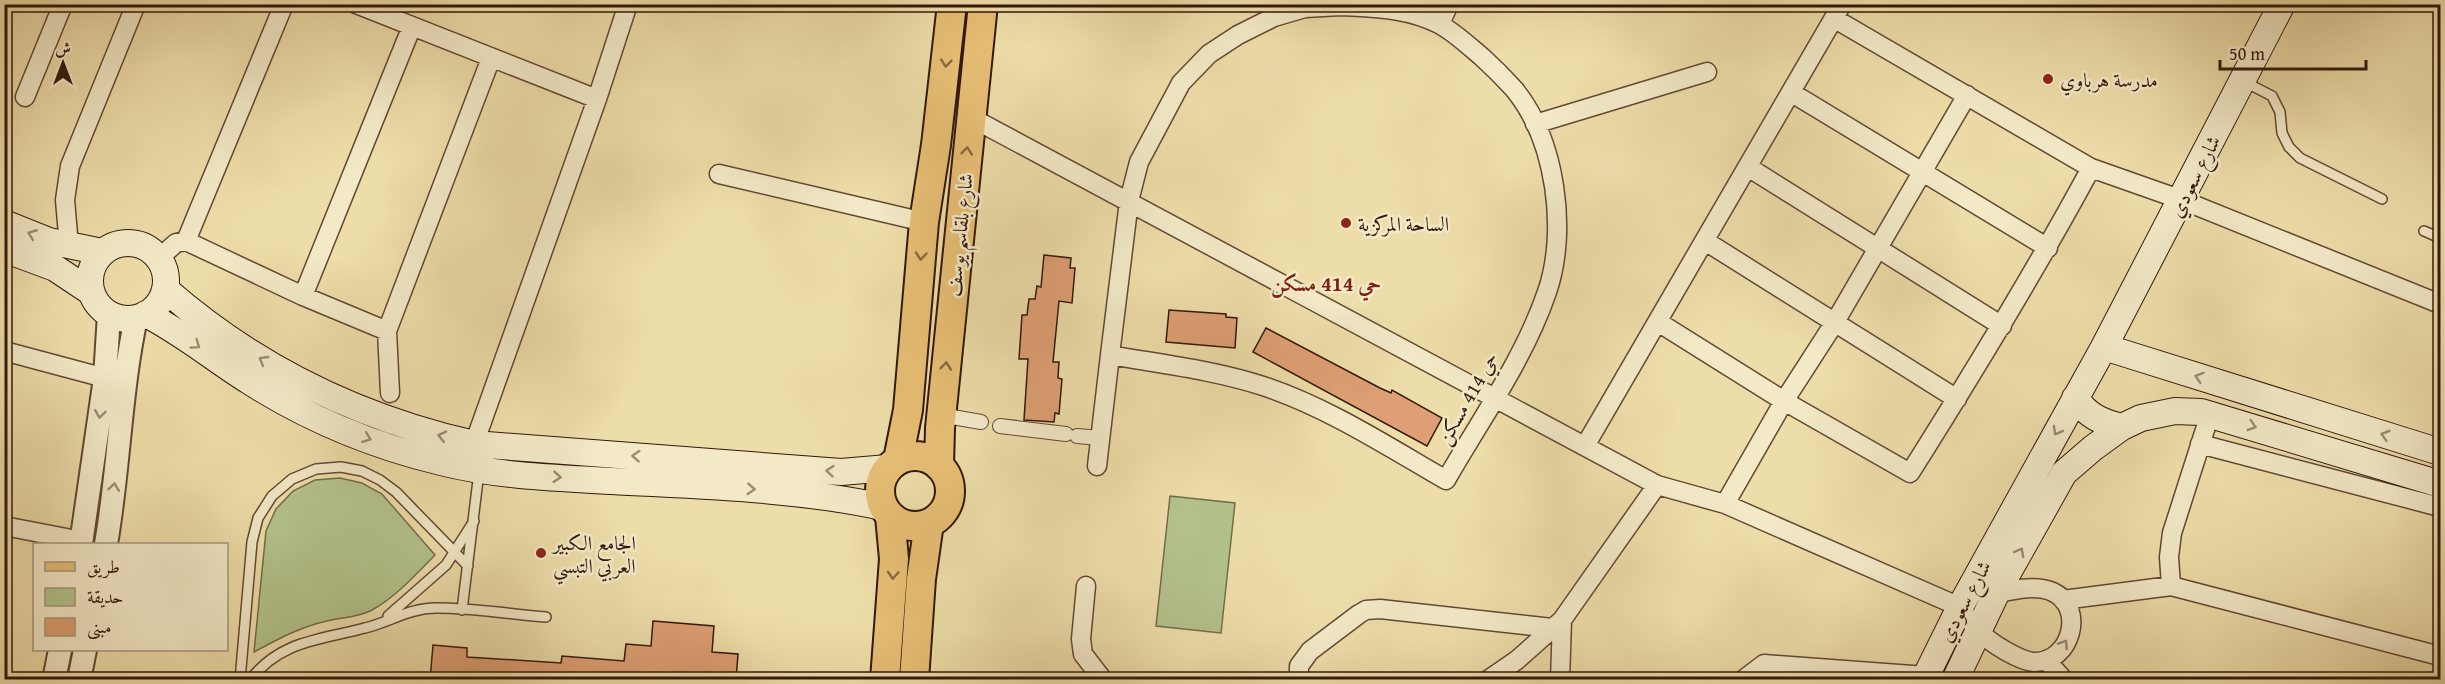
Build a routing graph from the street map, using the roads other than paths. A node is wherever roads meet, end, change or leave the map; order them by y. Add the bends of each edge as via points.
1 (63, 4) edge
2 (136, 4) edge
3 (284, 4) edge
4 (356, 4) edge
5 (628, 4) edge
6 (952, 4) edge
7 (982, 4) edge
8 (1449, 4) edge
9 (2282, 4) edge
10 (1271, 11) edge
11 (1838, 12) edge
12 (1440, 24) junction
13 (412, 27) junction
14 (491, 58) junction
15 (1707, 72) dead end
16 (2243, 81) junction
17 (1792, 93) junction
18 (1967, 95) junction
19 (25, 97) dead end
20 (597, 99) junction
21 (970, 117) junction
22 (1534, 124) junction
23 (1748, 167) junction
24 (2091, 168) junction
25 (1923, 172) junction
26 (719, 174) dead end
27 (2382, 199) dead end
28 (2182, 200) junction
29 (1129, 201) junction
30 (924, 222) junction
31 (4, 223) edge
32 (2424, 231) dead end
33 (2440, 238) edge
34 (186, 241) junction
35 (1705, 241) junction
36 (69, 246) junction
37 (1876, 248) junction
38 (2048, 248) junction
39 (4, 249) edge
40 (102, 252) junction
41 (159, 258) junction
42 (165, 289) junction
43 (91, 292) junction
44 (303, 296) junction
45 (2440, 304) edge
46 (109, 314) junction
47 (141, 316) junction
48 (1658, 322) junction
49 (1835, 322) junction
50 (2002, 326) junction
51 (387, 331) junction
52 (2104, 347) junction
53 (4, 351) edge
54 (1110, 355) junction
55 (105, 378) junction
56 (390, 393) dead end
57 (1494, 397) junction
58 (2075, 398) junction
59 (1957, 399) junction
60 (1784, 401) junction
61 (2210, 414) junction
62 (941, 415) junction
63 (981, 422) dead end
64 (1000, 426) dead end
65 (2122, 427) junction
66 (1100, 438) junction
67 (474, 444) junction
68 (2200, 444) junction
69 (1585, 446) junction
70 (2440, 452) edge
71 (893, 464) junction
72 (939, 466) junction
73 (1097, 466) dead end
74 (480, 469) junction
75 (2440, 484) edge
76 (1657, 485) junction
77 (1725, 504) junction
78 (2440, 507) edge
79 (887, 512) junction
80 (474, 521) junction
81 (928, 523) junction
82 (4, 526) edge
83 (82, 543) edge
84 (106, 543) edge
85 (455, 553) junction
86 (468, 566) junction
87 (1086, 586) dead end
88 (2171, 586) junction
89 (1996, 594) junction
90 (2062, 600) junction
91 (1960, 607) junction
92 (462, 610) junction
93 (546, 617) dead end
94 (1557, 624) junction
95 (368, 628) junction
96 (1979, 632) junction
97 (60, 651) edge
98 (85, 651) edge
99 (2440, 656) edge
100 (2046, 660) junction
101 (1925, 678) edge
102 (54, 680) edge
103 (79, 680) edge
104 (240, 680) edge
105 (250, 680) edge
106 (885, 680) edge
107 (914, 680) edge
108 (1103, 680) edge
109 (1299, 680) edge
110 (1488, 680) edge
111 (1560, 680) edge
112 (1743, 680) edge
113 (1955, 680) edge
114 (1964, 680) edge
115 (2064, 680) edge

1 - 19 street
2 - 36 street via 68,174 65,213
3 - 34 street
4 - 13 street
5 - 20 street
6 -> 30 main road, شارع بلقاسم يوسف
7 - 21 main road, شارع بلقاسم يوسف
8 - 12 street
9 - 16 main road, شارع سعودي
10 - 12 street, حي 414 مسكن via 1341,6 1385,8
10 - 29 street, حي 414 مسكن via 1209,54 1181,83 1139,162
11 - 17 street
11 - 18 street
12 - 22 street, حي 414 مسكن via 1503,78
13 - 14 street
13 - 44 street
14 - 20 street
14 - 51 street
15 - 22 street
16 - 27 lane via 2272,96 2280,112 2282,133 2300,158
16 - 28 main road, شارع سعودي
17 - 23 street
17 - 25 street
18 - 24 street
18 - 25 street
20 - 67 street
21 - 29 street
62 -> 21 main road, شارع بلقاسم يوسف
22 - 57 street, حي 414 مسكن via 1555,193 1556,260 1530,332
23 - 35 street
23 - 37 street
24 - 28 street
24 - 38 street
25 - 37 street
25 - 38 street
26 - 30 street
28 - 45 street
28 - 52 main road, شارع سعودي
29 - 54 street, حي 414 مسكن
29 - 57 street
30 -> 71 main road, شارع بلقاسم يوسف via 908,410
36 -> 31 main road
32 - 33 lane
34 - 41 street via 176,243
34 - 44 street
35 - 48 street
35 - 49 street
36 - 40 main road
37 - 49 street
37 - 50 street
38 - 50 street
39 - 43 main road via 55,268
40 - 41 main road via 112,245 132,243 150,249
40 - 43 main road via 89,278
41 - 42 main road via 166,278
42 - 47 main road via 155,308
67 -> 42 main road via 384,419 330,397 251,353
43 - 46 main road via 101,309
44 - 51 street
46 - 47 main road via 127,319
46 - 55 street
47 -> 74 main road via 186,338 288,403 346,430 442,463
84 -> 47 street
48 - 60 street
48 - 69 street
49 - 59 street
49 - 60 street
50 - 59 street
51 - 56 street
52 - 58 main road, شارع سعودي
70 -> 52 main road
53 - 55 street
54 - 57 street, حي 414 مسكن via 1262,386 1310,406 1446,480
54 - 66 street, حي 414 مسكن
55 -> 83 street
57 - 69 street
58 - 65 main road via 2084,411 2101,422
58 -> 91 main road, شارع سعودي
59 - 60 street via 1910,473
60 - 77 street
61 - 65 main road, شارع سعودي via 2175,411 2146,416
61 - 68 street
61 -> 75 main road, شارع سعودي
62 - 63 street
62 - 72 main road, شارع بلقاسم يوسف
64 - 66 street
89 -> 65 main road, شارع سعودي via 2064,472
66 - 73 street, حي 414 مسكن
71 -> 67 main road via 841,472
68 - 78 street
68 - 88 street via 2172,533
69 - 76 street
71 - 72 main road via 920,457
71 - 79 main road via 880,487
72 - 81 main road via 950,487 949,499 944,510
74 -> 79 main road via 560,478 800,492
74 - 80 lane
76 - 77 street
76 - 94 street
77 - 91 street
79 - 81 main road via 909,526
79 -> 106 main road via 894,560
80 - 85 lane
80 - 86 lane
81 - 107 main road
82 - 83 street
85 - 86 lane
85 - 95 lane via 392,614
85 - 104 lane via 396,492 362,471 342,467 316,469 292,479 272,496 258,518 252,542
86 - 92 lane
87 - 108 street via 1083,654
88 - 90 street
88 - 99 street
89 - 90 street via 2031,588 2053,592
89 - 91 street
89 - 96 main road, شارع سعودي
100 -> 90 street via 2057,655 2070,634 2070,616
91 - 96 street
91 - 101 main road, شارع سعودي
92 - 93 lane
92 - 95 lane via 417,610
94 - 109 street via 1366,610 1310,651 1299,666
94 - 110 street
94 - 111 street
95 - 105 lane via 309,640 260,667
96 - 100 street via 2006,651 2034,663
96 - 113 main road, شارع سعودي
96 - 114 street
97 - 102 street
98 - 103 street
100 - 115 street
101 - 112 street via 1764,664

